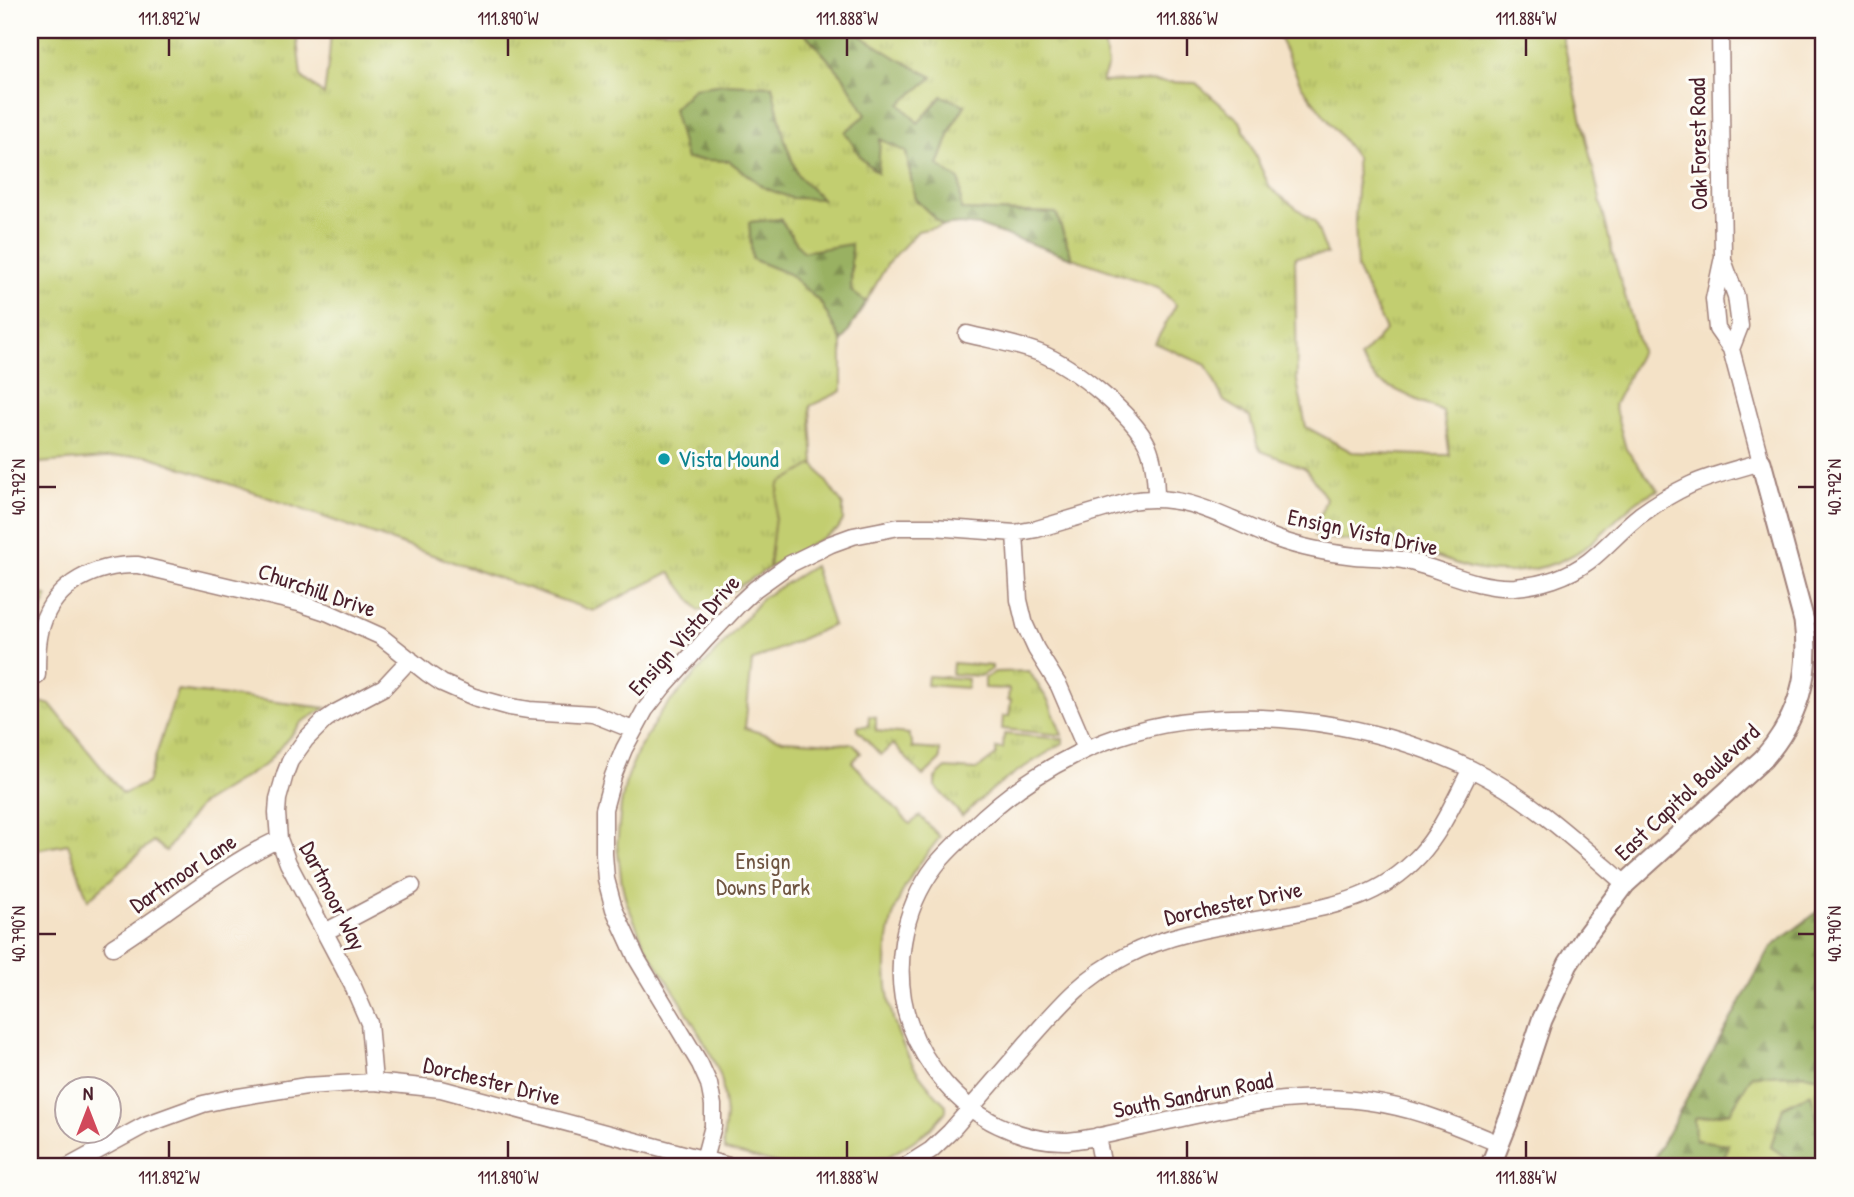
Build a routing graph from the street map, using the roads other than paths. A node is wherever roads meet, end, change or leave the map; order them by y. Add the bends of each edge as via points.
1 (1720, 30) edge
2 (1723, 257) junction
3 (967, 334) dead end
4 (1731, 349) junction
5 (1761, 462) junction
6 (1156, 499) junction
7 (1015, 533) junction
8 (410, 659) junction
9 (37, 675) dead end
10 (633, 730) junction
11 (1086, 749) junction
12 (1471, 769) junction
13 (279, 839) junction
14 (1625, 884) junction
15 (412, 886) dead end
16 (325, 932) junction
17 (113, 947) dead end
18 (374, 1082) junction
19 (970, 1108) junction
20 (1097, 1136) junction
21 (1500, 1144) junction
22 (703, 1163) edge
23 (76, 1165) edge
24 (732, 1167) edge
25 (904, 1167) edge
26 (1103, 1167) edge
27 (1490, 1167) edge

1 - 2 street, Oak Forest Road
2 - 4 street, Oak Forest Road via 1741,326
2 - 4 street, Oak Forest Road via 1714,299 1717,329
3 - 6 street via 1055,360 1124,414 1147,444 1154,464
4 - 5 street, East Capitol Boulevard
5 - 6 street, Ensign Vista Drive via 1691,484 1640,515 1575,570 1515,587 1471,582 1400,559 1314,549 1277,539 1194,504
5 - 14 street, East Capitol Boulevard via 1804,621 1807,656 1801,693 1786,729 1763,759
6 - 7 street, Ensign Vista Drive via 1131,501
7 - 10 street, Ensign Vista Drive via 899,527 853,536 809,553 772,575 738,604 663,687
7 - 11 street via 1025,625 1059,686
8 - 9 street, Churchill Drive via 380,636 329,613 153,567 125,564 89,573 60,595 42,627
8 - 10 street, Churchill Drive via 442,683 483,700 529,710 593,714
8 - 13 street, Dartmoor Way via 384,687 325,720 298,750 278,799
10 - 22 street, Ensign Vista Drive via 612,776 604,809 606,879 637,959 709,1084 714,1116
11 - 12 street, South Sandrun Road via 1166,724 1260,718 1357,730
11 - 19 street, South Sandrun Road via 998,804 947,852 926,880 906,928 901,982 907,1017 921,1051
12 - 14 street, South Sandrun Road via 1540,811
12 - 19 street, Dorchester Drive via 1428,846 1384,885 1341,904 1191,932 1124,957 1069,996
13 - 16 street, Dartmoor Way
13 - 17 street, Dartmoor Lane
14 - 21 street, East Capitol Boulevard via 1586,936 1554,993
15 - 16 street
16 - 18 street, Dartmoor Way via 369,1023
18 - 22 street, Dorchester Drive via 441,1088
18 - 23 street, Dorchester Drive via 328,1084 204,1104 145,1125
19 - 20 street, South Sandrun Road via 1027,1136 1067,1141
19 - 25 street, Dorchester Drive via 931,1150
20 - 21 street, South Sandrun Road via 1236,1107 1317,1098 1414,1112
20 - 26 street
21 - 27 street, East Capitol Boulevard
22 - 24 street, Dorchester Drive

